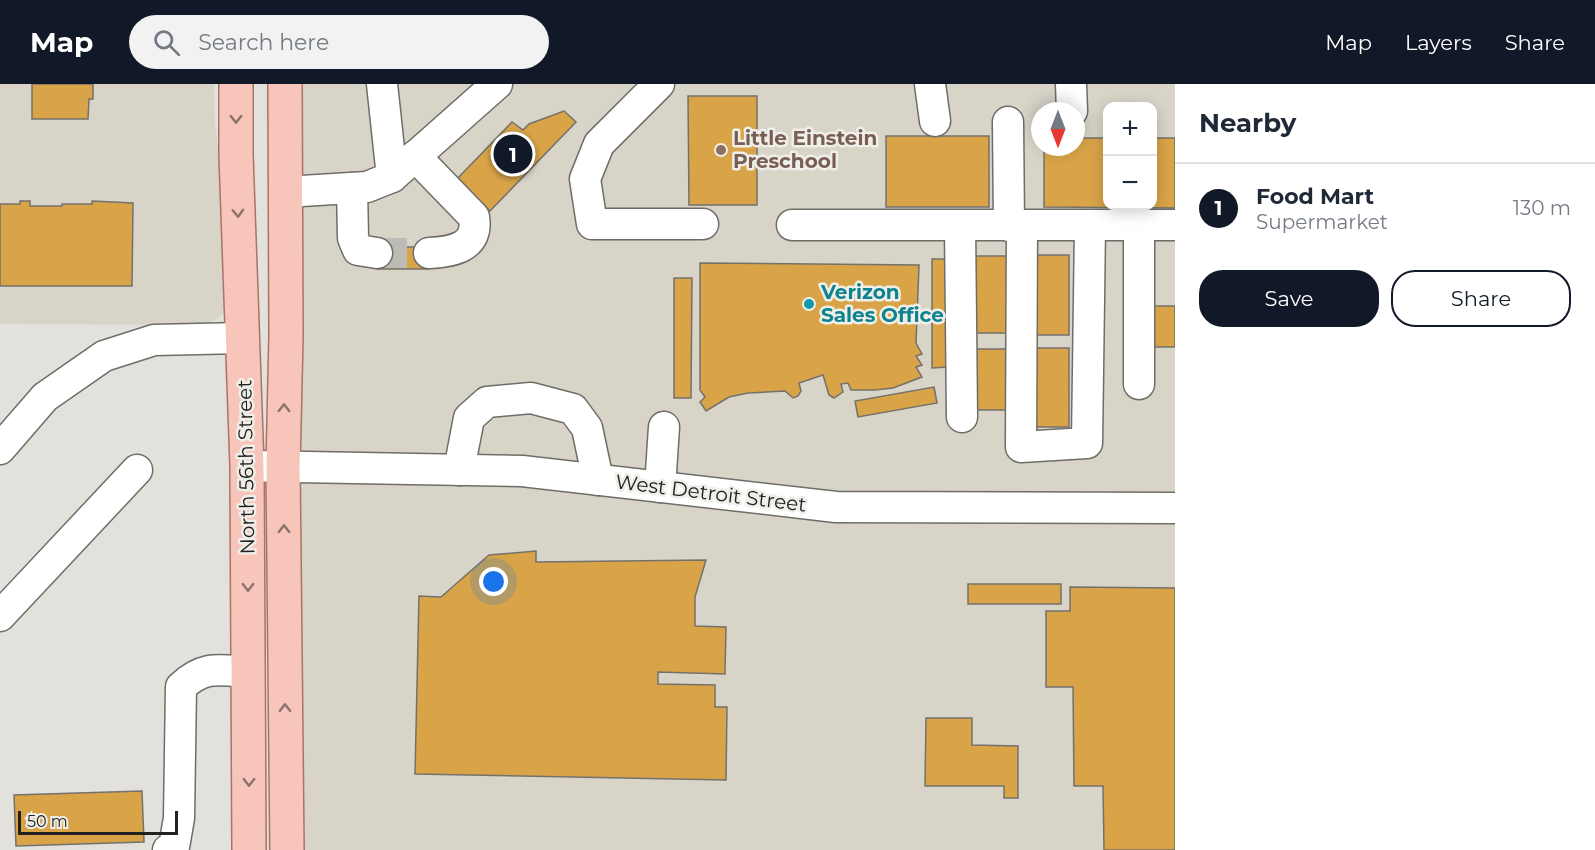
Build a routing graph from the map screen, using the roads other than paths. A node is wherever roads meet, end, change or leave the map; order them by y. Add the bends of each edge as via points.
1 (236, 84) edge
2 (285, 84) edge
3 (382, 84) edge
4 (496, 84) edge
5 (659, 84) edge
6 (930, 84) edge
7 (1071, 84) edge
8 (1072, 102) edge
9 (934, 121) dead end
10 (1008, 122) dead end
11 (415, 156) junction
12 (392, 177) junction
13 (352, 188) junction
14 (285, 192) junction
15 (703, 224) dead end
16 (792, 225) dead end
17 (1140, 225) junction
18 (1175, 225) edge
19 (960, 226) junction
20 (1015, 226) junction
21 (1090, 226) junction
22 (429, 252) tunnel mouth
23 (378, 253) tunnel mouth
24 (243, 338) junction
25 (1139, 384) dead end
26 (962, 417) dead end
27 (664, 427) dead end
28 (0, 448) edge
29 (247, 466) junction
30 (283, 467) junction
31 (137, 470) dead end
32 (459, 470) junction
33 (598, 480) junction
34 (660, 487) junction
35 (1175, 508) edge
36 (0, 616) edge
37 (248, 672) junction
38 (172, 849) edge
39 (249, 850) edge
40 (287, 850) edge

1 -> 24 main road, North 56th Street
2 - 14 main road, North 56th Street
3 - 12 street
4 - 11 street
5 - 15 street via 599,144 585,179 592,224
6 - 9 street
7 - 8 street
10 - 20 street
11 - 12 street
11 - 22 street via 474,217 476,228 462,248
12 - 13 street via 367,187
13 - 14 street
13 - 23 street via 353,238 358,250
30 -> 14 main road, North 56th Street
16 - 19 street
17 - 18 street
17 - 21 street
17 - 25 street
19 - 20 street
19 - 26 street
20 - 21 street
20 - 21 street via 1021,447 1087,443
24 - 28 street via 154,340 104,356 45,397
24 - 29 main road, North 56th Street
27 - 34 street
29 - 30 street, West Detroit Street
29 -> 37 main road, North 56th Street
30 - 32 street, West Detroit Street
40 -> 30 main road, North 56th Street
31 - 36 street
32 - 33 street, West Detroit Street via 522,471
32 - 33 street via 469,418 487,402 531,398 573,409 587,428
33 - 34 street, West Detroit Street
34 - 35 street, West Detroit Street via 836,507
37 - 38 street via 210,669 191,677 181,687 179,818
37 -> 39 main road, North 56th Street

